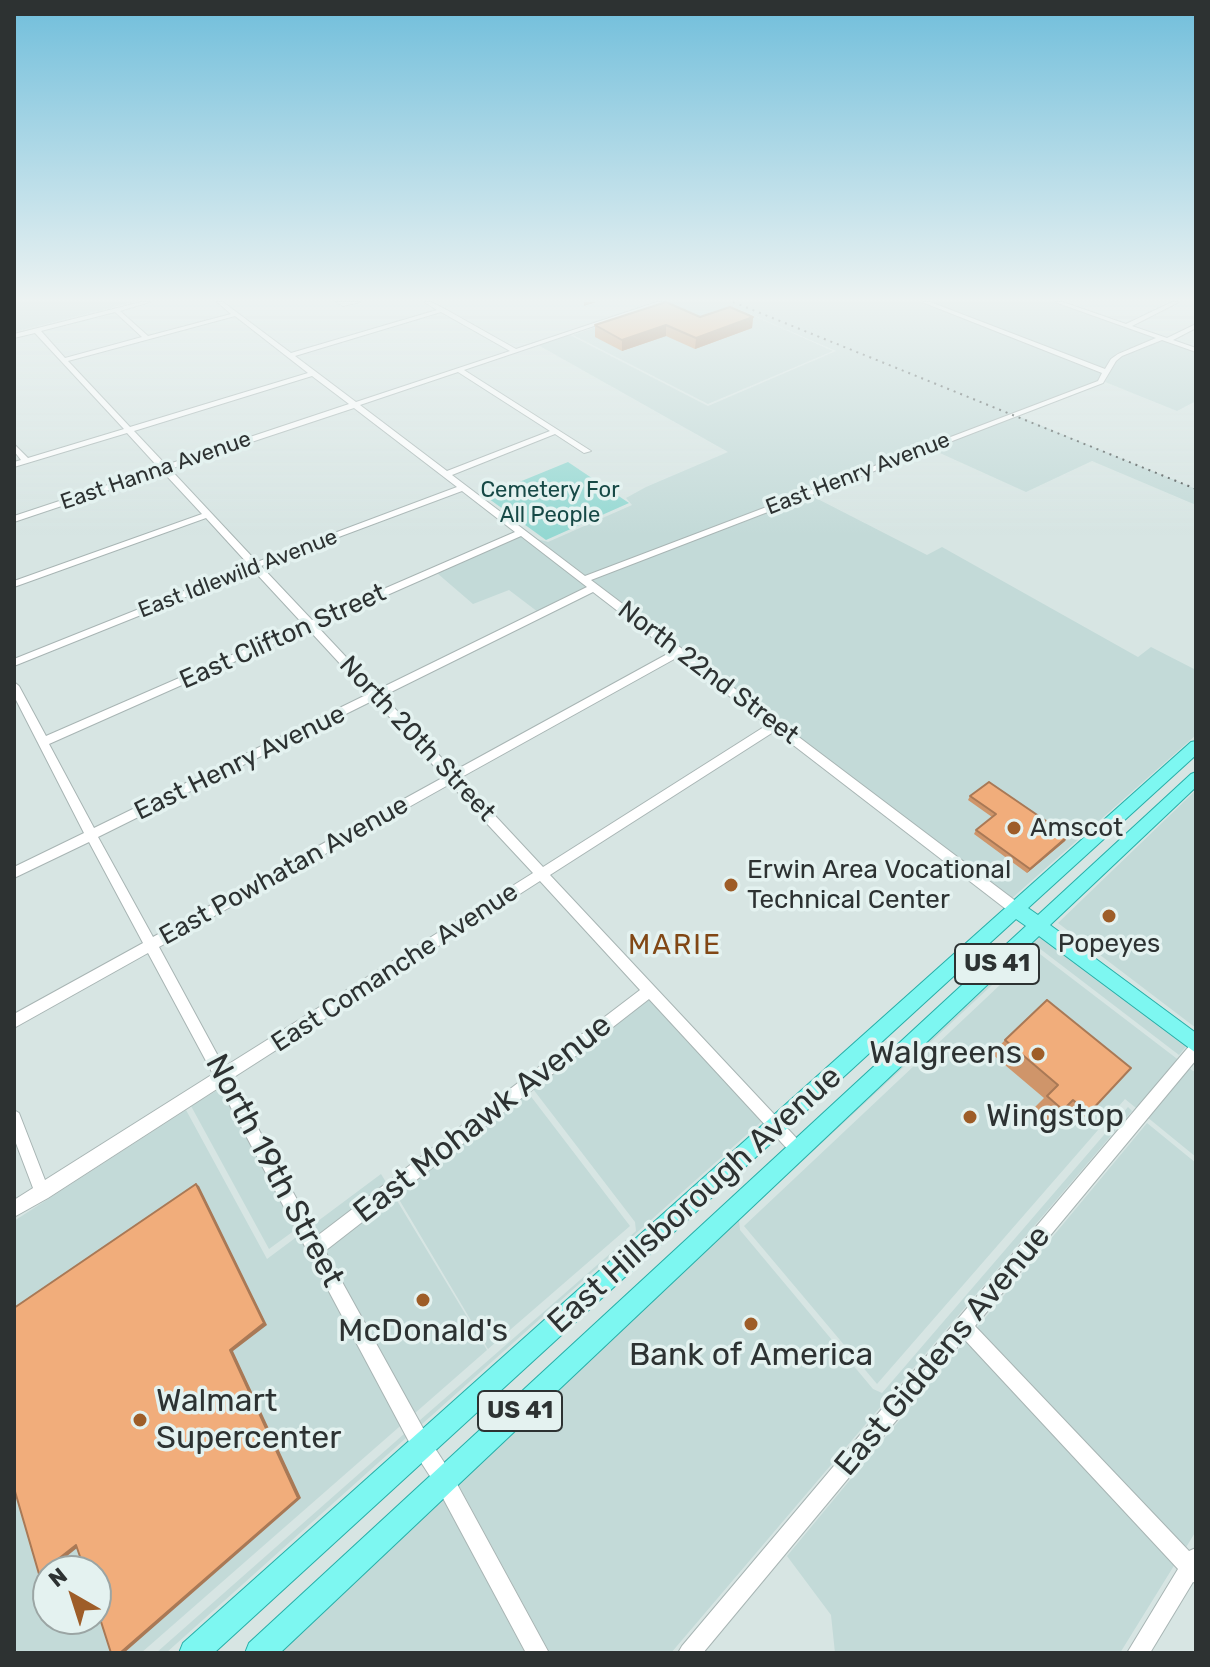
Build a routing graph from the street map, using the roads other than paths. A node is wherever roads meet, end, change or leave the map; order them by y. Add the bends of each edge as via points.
1 (82, 380) edge
2 (292, 380) edge
3 (323, 380) edge
4 (430, 380) edge
5 (475, 380) edge
6 (1102, 380) edge
7 (356, 405) junction
8 (129, 430) junction
9 (557, 431) junction
10 (14, 446) edge
11 (587, 451) dead end
12 (26, 461) junction
13 (14, 465) edge
14 (166, 468) junction
15 (446, 474) junction
16 (463, 488) junction
17 (209, 514) junction
18 (14, 519) edge
19 (522, 532) junction
20 (257, 565) junction
21 (585, 579) junction
22 (14, 584) edge
23 (595, 587) junction
24 (312, 625) junction
25 (680, 651) junction
26 (14, 663) edge
27 (14, 686) edge
28 (377, 695) junction
29 (776, 725) junction
30 (43, 742) junction
31 (1196, 746) edge
32 (452, 776) junction
33 (1196, 778) edge
34 (91, 835) junction
35 (14, 873) edge
36 (542, 874) junction
37 (1016, 909) junction
38 (1039, 925) junction
39 (151, 945) junction
40 (650, 990) junction
41 (14, 1021) edge
42 (1196, 1046) edge
43 (224, 1078) junction
44 (14, 1118) edge
45 (774, 1125) junction
46 (797, 1149) junction
47 (42, 1192) junction
48 (14, 1209) edge
49 (315, 1248) junction
50 (963, 1326) junction
51 (422, 1446) junction
52 (444, 1480) junction
53 (1194, 1566) edge
54 (193, 1653) edge
55 (259, 1653) edge
56 (538, 1653) edge
57 (689, 1653) edge
58 (1138, 1653) edge

1 - 8 street, North 20th Street
2 - 8 street
3 - 7 street, North 22nd Street
4 - 7 street, East Hanna Avenue
5 - 9 street
6 - 21 street, East Henry Avenue
7 - 14 street, East Hanna Avenue
7 - 15 street, North 22nd Street
8 - 12 street
8 - 14 street, North 20th Street
9 - 11 street
9 - 15 street
10 - 12 street
12 - 13 street
14 - 17 street, North 20th Street
14 - 18 street, East Hanna Avenue
15 - 16 street, North 22nd Street
16 - 19 street, North 22nd Street
16 - 20 street, East Idlewild Avenue
17 - 20 street, North 20th Street
17 - 22 street
19 - 21 street, North 22nd Street
19 - 24 street, East Clifton Street
20 - 24 street, North 20th Street
20 - 26 street, East Idlewild Avenue
21 - 23 street, North 22nd Street
23 - 25 street, North 22nd Street
23 - 28 street, East Henry Avenue
24 - 28 street, North 20th Street
24 - 30 street, East Clifton Street
25 - 29 street, North 22nd Street
25 - 32 street, East Powhatan Avenue
27 - 30 street, North 19th Street
28 - 32 street, North 20th Street
28 - 34 street, East Henry Avenue
29 - 36 street, East Comanche Avenue
29 - 37 street, North 22nd Street
30 - 34 street, North 19th Street
31 - 37 main road, East Hillsborough Avenue / US 41
32 - 36 street, North 20th Street
32 - 39 street, East Powhatan Avenue
33 - 38 main road, East Hillsborough Avenue / US 41
34 - 35 street, East Henry Avenue
34 - 39 street, North 19th Street
36 - 40 street, North 20th Street
36 - 43 street, East Comanche Avenue
37 - 38 main road, North 22nd Street
37 - 45 main road, East Hillsborough Avenue / US 41
38 - 42 main road, North 22nd Street
38 - 46 main road, East Hillsborough Avenue / US 41
39 - 41 street, East Powhatan Avenue
39 - 43 street, North 19th Street
40 - 45 street, North 20th Street
40 - 49 street, East Mohawk Avenue
42 - 50 street, East Giddens Avenue
43 - 47 street, East Comanche Avenue
43 - 49 street, North 19th Street
44 - 47 street
45 - 46 street, North 20th Street
45 - 51 main road, East Hillsborough Avenue / US 41
46 - 52 main road, East Hillsborough Avenue / US 41
47 - 48 street, East Comanche Avenue
49 - 51 street, North 19th Street
50 - 53 street
50 - 57 street, East Giddens Avenue
51 - 52 street, North 19th Street
51 - 54 main road, East Hillsborough Avenue / US 41
52 - 55 main road, East Hillsborough Avenue / US 41
52 - 56 street, North 19th Street
53 - 58 street

